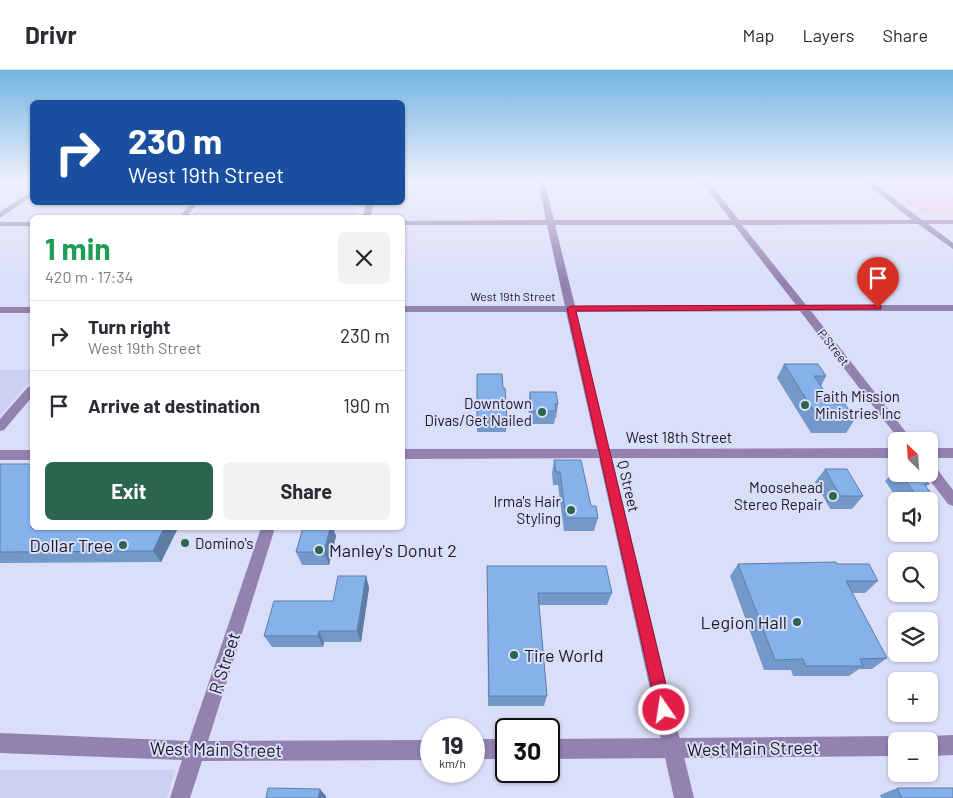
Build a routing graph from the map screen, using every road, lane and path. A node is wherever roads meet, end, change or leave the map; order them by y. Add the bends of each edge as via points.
1 (549, 215) edge
2 (731, 215) edge
3 (911, 215) edge
4 (551, 222) junction
5 (736, 222) junction
6 (920, 222) junction
7 (953, 222) edge
8 (405, 223) edge
9 (0, 224) edge
10 (30, 224) edge
11 (953, 247) edge
12 (571, 308) junction
13 (803, 308) junction
14 (953, 308) edge
15 (405, 309) edge
16 (0, 310) edge
17 (30, 310) edge
18 (30, 392) edge
19 (0, 427) edge
20 (901, 432) edge
21 (604, 453) junction
22 (888, 453) edge
23 (938, 453) edge
24 (953, 453) edge
25 (405, 454) edge
26 (0, 455) edge
27 (30, 455) edge
28 (938, 481) edge
29 (953, 500) edge
30 (267, 530) edge
31 (0, 744) edge
32 (953, 745) edge
33 (888, 746) edge
34 (938, 746) edge
35 (560, 749) edge
36 (673, 749) junction
37 (420, 750) edge
38 (196, 751) junction
39 (180, 798) edge
40 (684, 798) edge

1 - 4 street, Q Street
2 - 5 street, P Street
3 - 6 street
4 - 5 street
4 - 8 street
4 - 12 street, Q Street
5 - 6 street
5 - 13 street, P Street
6 - 7 street
6 - 11 street
9 - 10 street
12 - 13 street, West 19th Street
12 - 15 street, West 19th Street
12 - 21 street, Q Street
13 - 14 street, West 19th Street
13 - 20 street, P Street
16 - 17 street
18 - 19 street
21 - 22 street, West 18th Street
21 - 25 street, West 18th Street
21 - 36 street, Q Street
23 - 24 street
26 - 27 street
28 - 29 street
30 - 38 street, R Street
31 - 38 street, West Main Street
32 - 34 street
33 - 36 street, West Main Street
35 - 36 street, West Main Street
36 - 40 street, Q Street
37 - 38 street, West Main Street
38 - 39 street, R Street

